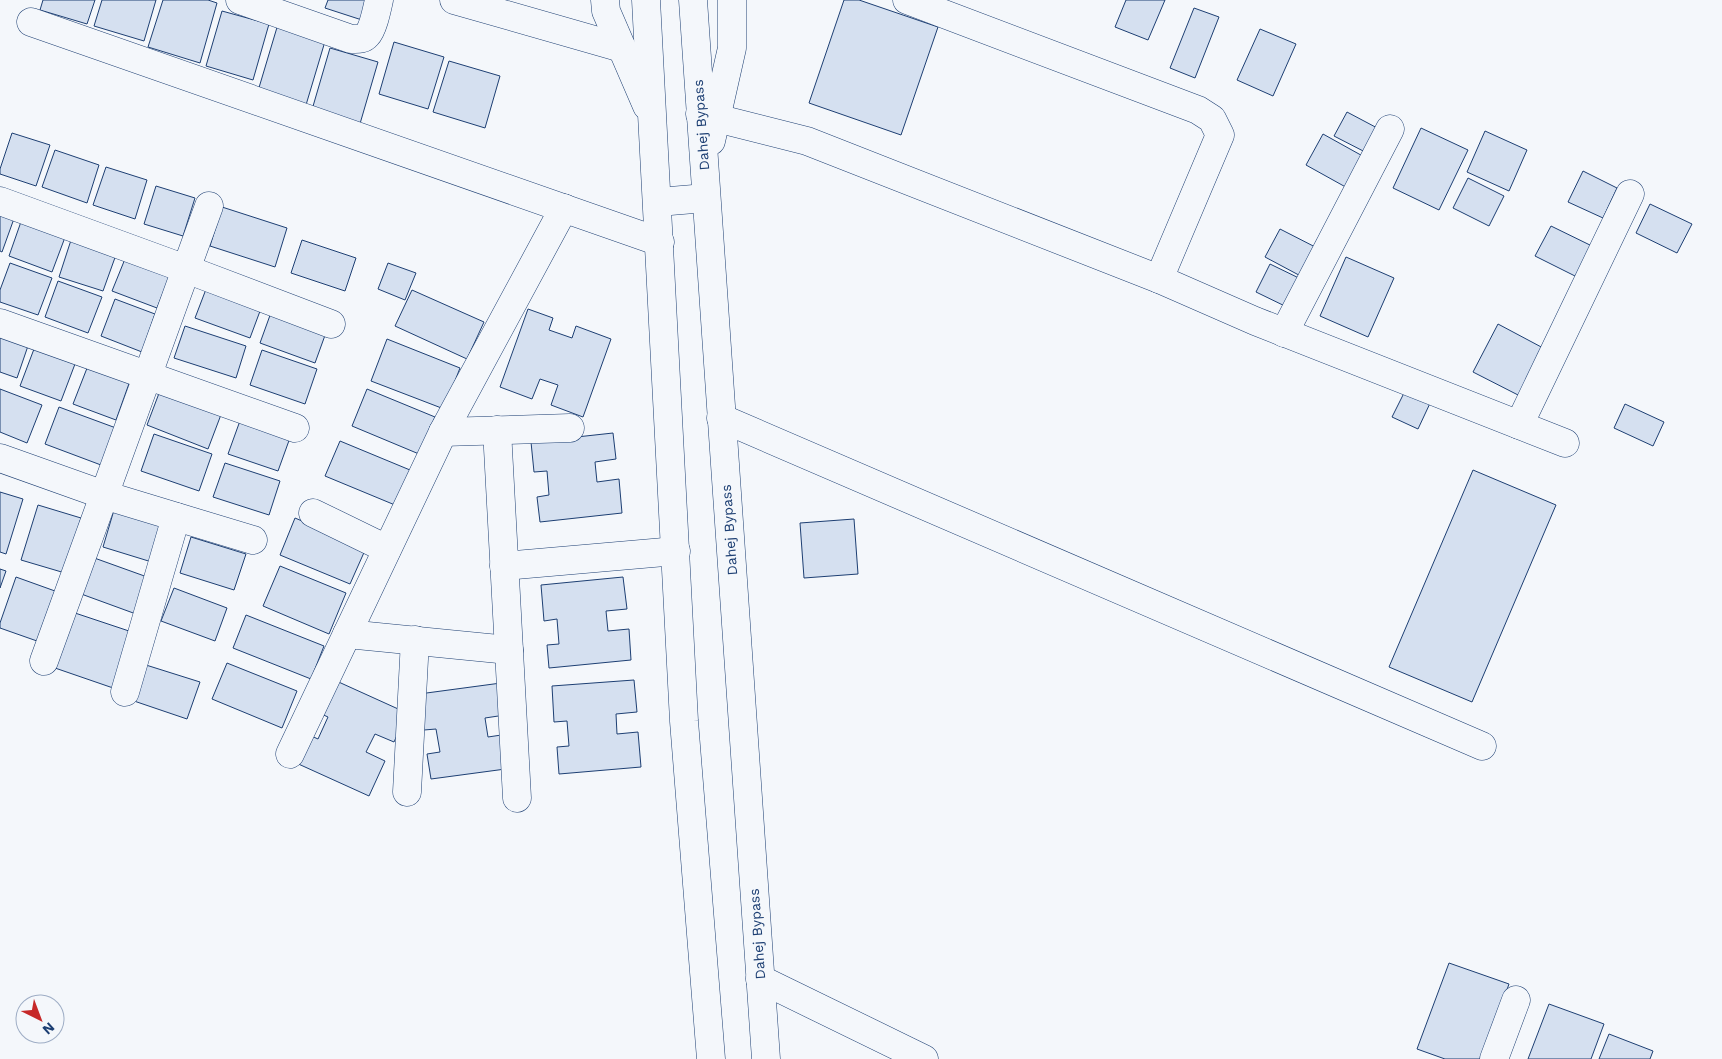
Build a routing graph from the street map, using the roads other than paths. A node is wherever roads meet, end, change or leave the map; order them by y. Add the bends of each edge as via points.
1 (240, 0) edge
2 (379, 0) edge
3 (454, 0) edge
4 (605, 0) edge
5 (646, 0) edge
6 (693, 0) edge
7 (732, 0) edge
8 (907, 0) edge
9 (31, 22) dead end
10 (622, 48) junction
11 (708, 116) junction
12 (654, 124) junction
13 (1390, 129) dead end
14 (705, 185) junction
15 (1630, 194) dead end
16 (0, 201) edge
17 (658, 202) junction
18 (209, 206) dead end
19 (564, 208) junction
20 (660, 242) junction
21 (186, 269) junction
22 (1159, 279) junction
23 (0, 323) edge
24 (331, 324) dead end
25 (1284, 333) junction
26 (147, 377) junction
27 (721, 418) junction
28 (1519, 425) junction
29 (295, 428) dead end
30 (570, 428) dead end
31 (497, 430) junction
32 (443, 432) junction
33 (1565, 443) dead end
34 (0, 458) edge
35 (104, 495) junction
36 (313, 513) dead end
37 (176, 517) junction
38 (253, 540) dead end
39 (387, 550) junction
40 (676, 551) junction
41 (504, 566) junction
42 (347, 634) junction
43 (415, 640) junction
44 (509, 650) junction
45 (44, 661) dead end
46 (125, 692) dead end
47 (1482, 746) dead end
48 (290, 754) dead end
49 (407, 792) dead end
50 (517, 798) dead end
51 (760, 979) junction
52 (1516, 1000) dead end
53 (711, 1059) edge
54 (766, 1059) edge
55 (924, 1059) edge
56 (1494, 1059) edge

1 - 2 main road via 351,39 367,36
3 - 10 main road
4 - 10 main road via 606,11
5 - 12 main road
6 - 11 main road, Dahej Bypass
7 - 11 main road, Dahej Bypass via 732,48
8 - 22 main road via 1198,110 1212,119 1220,135
9 - 19 main road
10 - 12 main road
11 - 14 main road, Dahej Bypass
11 - 22 main road via 807,141
12 - 17 main road
13 - 25 main road
14 - 17 main road
14 - 27 main road, Dahej Bypass
15 - 28 main road
16 - 21 main road
17 - 20 main road
18 - 21 main road
19 - 20 main road
19 - 32 main road
20 - 40 main road
21 - 24 main road
21 - 26 main road
22 - 25 main road
23 - 26 main road
25 - 28 main road
26 - 29 main road
26 - 35 main road
27 - 47 main road
27 - 51 main road, Dahej Bypass
28 - 33 main road
30 - 31 main road
31 - 32 main road
31 - 41 main road
32 - 39 main road
34 - 35 main road
35 - 37 main road
35 - 45 main road
36 - 39 main road
37 - 38 main road
37 - 46 main road
39 - 42 main road
40 - 41 main road
40 - 53 main road via 684,721
41 - 44 main road
42 - 43 main road
42 - 48 main road
43 - 44 main road
43 - 49 main road
44 - 50 main road
51 - 54 main road, Dahej Bypass
51 - 55 main road
52 - 56 main road

